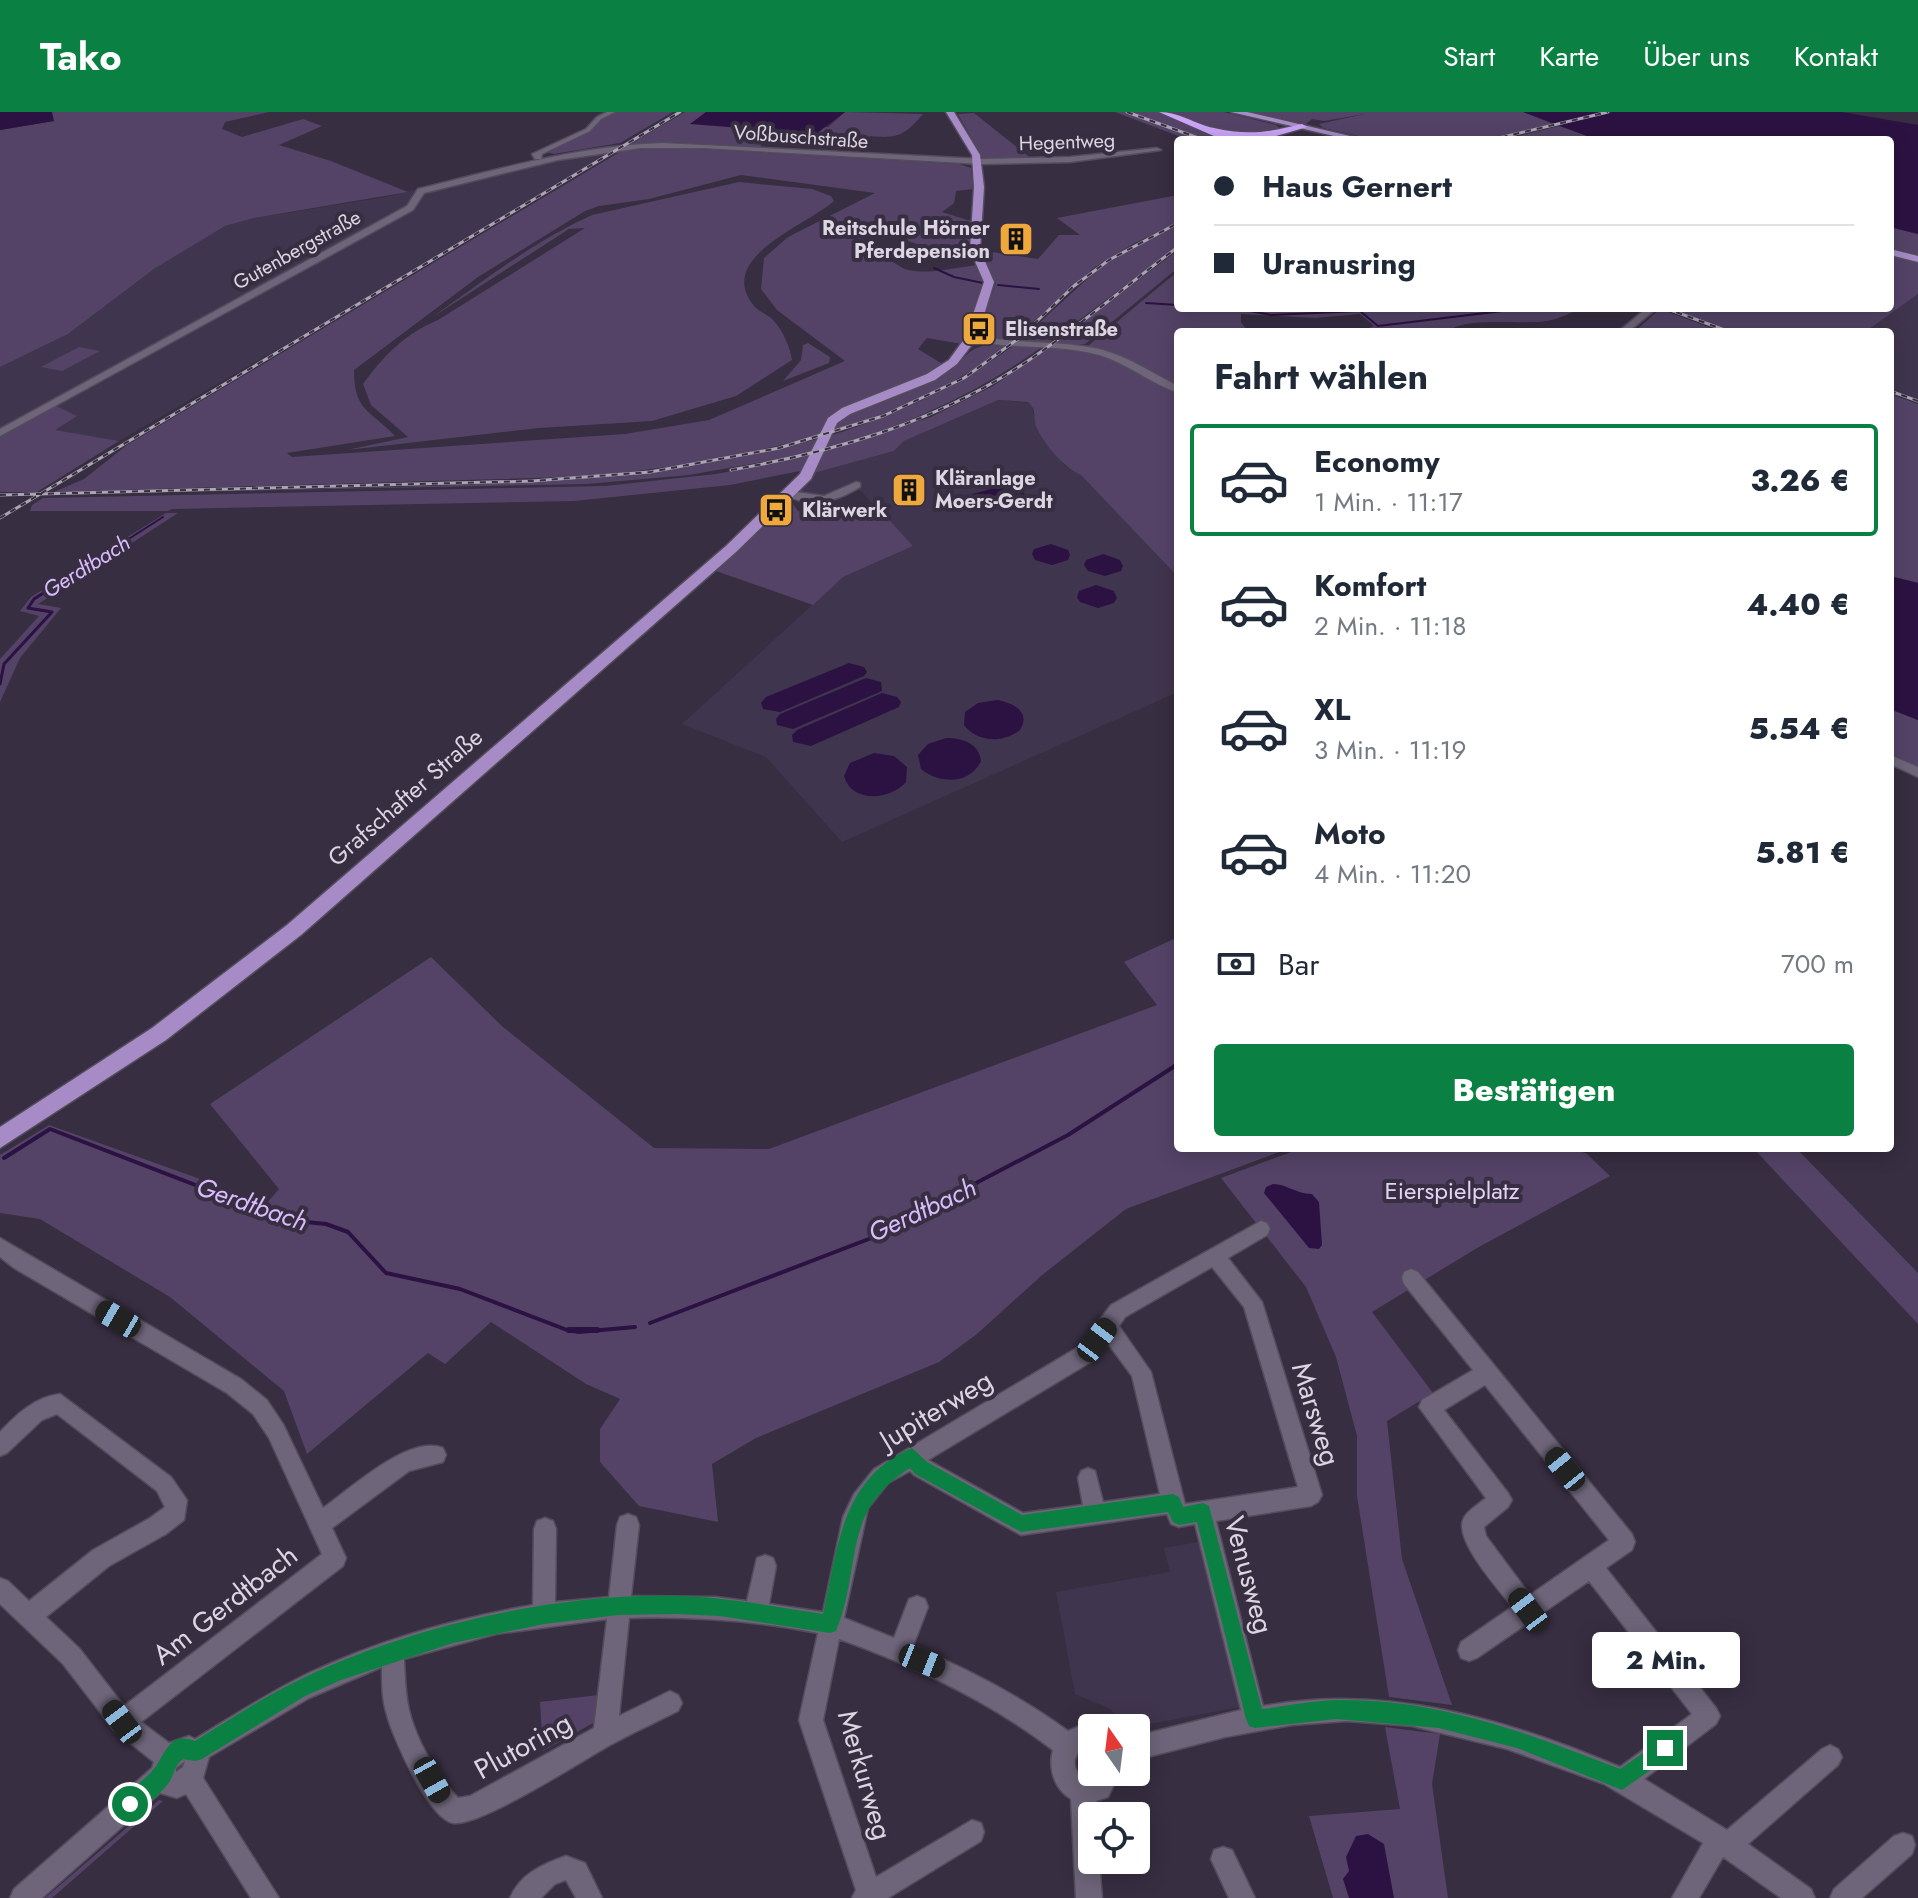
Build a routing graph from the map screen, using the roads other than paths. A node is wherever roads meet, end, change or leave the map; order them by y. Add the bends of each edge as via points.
1 (612, 112) edge
2 (950, 112) edge
3 (1164, 112) edge
4 (1235, 112) edge
5 (1273, 120) junction
6 (1302, 127) junction
7 (1285, 130) junction
8 (1210, 131) junction
9 (1228, 136) edge
10 (1234, 136) edge
11 (1273, 136) edge
12 (1280, 136) edge
13 (1344, 136) edge
14 (624, 148) joint
15 (1157, 150) dead end
16 (543, 160) junction
17 (977, 160) junction
18 (1894, 253) edge
19 (1918, 259) edge
20 (1648, 312) edge
21 (1627, 328) edge
22 (971, 338) junction
23 (997, 343) junction
24 (963, 350) junction
25 (1174, 388) edge
26 (0, 433) edge
27 (856, 485) dead end
28 (789, 494) junction
29 (1894, 761) edge
30 (1918, 772) edge
31 (0, 1139) edge
32 (1261, 1229) dead end
33 (0, 1246) edge
34 (1215, 1256) junction
35 (1411, 1278) dead end
36 (1107, 1326) junction
37 (1487, 1373) junction
38 (0, 1446) edge
39 (436, 1455) dead end
40 (912, 1457) junction
41 (1088, 1478) dead end
42 (1173, 1503) junction
43 (1203, 1512) junction
44 (1095, 1514) junction
45 (318, 1525) junction
46 (628, 1525) dead end
47 (545, 1529) dead end
48 (765, 1566) dead end
49 (1591, 1566) junction
50 (0, 1589) edge
51 (618, 1606) junction
52 (917, 1607) dead end
53 (1528, 1610) junction
54 (756, 1613) junction
55 (30, 1615) junction
56 (544, 1615) junction
57 (830, 1624) junction
58 (1469, 1650) dead end
59 (392, 1652) junction
60 (900, 1652) junction
61 (670, 1703) dead end
62 (1255, 1719) junction
63 (122, 1722) junction
64 (605, 1735) junction
65 (1078, 1738) edge
66 (1067, 1745) junction
67 (1150, 1745) edge
68 (195, 1752) junction
69 (1830, 1757) dead end
70 (166, 1767) junction
71 (189, 1778) junction
72 (1622, 1780) junction
73 (1100, 1786) edge
74 (1083, 1792) junction
75 (972, 1832) dead end
76 (1724, 1842) junction
77 (1903, 1845) dead end
78 (1223, 1859) dead end
79 (869, 1897) edge
80 (23, 1898) edge
81 (266, 1898) edge
82 (523, 1898) edge
83 (589, 1898) edge
84 (1089, 1898) edge
85 (1242, 1898) edge
86 (1685, 1898) edge
87 (1802, 1898) edge
88 (1843, 1898) edge

1 - 16 street via 588,130 536,154
2 - 17 main road, Grafschafter Straße
3 - 8 highway
4 - 5 main road
5 - 6 main road
5 - 7 highway
6 - 7 highway
6 - 12 highway
6 - 13 main road
7 - 11 highway
8 - 9 highway
8 - 10 highway
14 - 16 street, Gutenbergstraße
14 - 17 street, Voßbuschstraße via 683,146
15 - 17 street, Hegentweg via 1089,160
16 - 26 street, Gutenbergstraße via 421,191 410,208
17 - 22 main road, Grafschafter Straße via 974,241 989,287
18 - 19 main road
20 - 21 street
22 - 23 street
22 - 24 main road, Grafschafter Straße
23 - 24 street
23 - 25 street via 1097,352
24 - 28 main road, Grafschafter Straße via 931,377 832,421 806,476
27 - 28 street via 821,501
28 - 31 main road, Grafschafter Straße via 702,576 294,930 159,1034
29 - 30 street
32 - 34 street, Jupiterweg
33 - 45 street, Am Gerdtbach via 234,1386 260,1407
34 - 36 street, Jupiterweg via 1118,1311
34 - 43 street, Marsweg via 1252,1302 1311,1495
35 - 37 street
36 - 40 street, Jupiterweg via 1087,1353
36 - 42 street via 1141,1372
37 - 49 street via 1624,1542
37 - 53 street via 1429,1407 1501,1500 1472,1523 1476,1541
38 - 55 street via 39,1411 60,1404 164,1484 176,1500 176,1512 101,1558
39 - 45 street, Am Gerdtbach via 404,1462
40 - 44 street, Venusweg via 921,1468 1021,1524
40 - 57 street, Jupiterweg via 881,1476 861,1501
41 - 44 street
42 - 43 street, Venusweg via 1179,1516
42 - 44 street, Venusweg
43 - 62 street, Venusweg
45 - 63 street, Am Gerdtbach via 335,1558
46 - 51 street, Plutoring
47 - 56 street
48 - 54 street
49 - 53 street
49 - 72 street via 1708,1716
50 - 55 street
51 - 54 street
51 - 56 street
51 - 64 street, Plutoring
52 - 60 street
53 - 58 street
54 - 57 street
55 - 63 street via 71,1656
56 - 59 street
57 - 60 street
57 - 79 street, Merkurweg via 811,1720
59 - 64 street, Plutoring via 398,1715 454,1811 473,1808
59 - 68 street via 299,1689
60 - 66 street via 968,1680
61 - 64 street, Plutoring
62 - 67 street
62 - 72 street via 1336,1710 1439,1718 1517,1739
63 - 70 street
65 - 66 street
66 - 74 street via 1063,1774
68 - 70 street via 184,1748
68 - 71 street via 198,1763
69 - 76 street
70 - 71 street via 171,1786
70 - 80 street
71 - 81 street
72 - 76 street
73 - 74 street
74 - 84 street
75 - 79 street, Merkurweg
76 - 86 street
76 - 87 street
77 - 88 street
78 - 85 street
82 - 83 street via 547,1875 566,1868 576,1872

